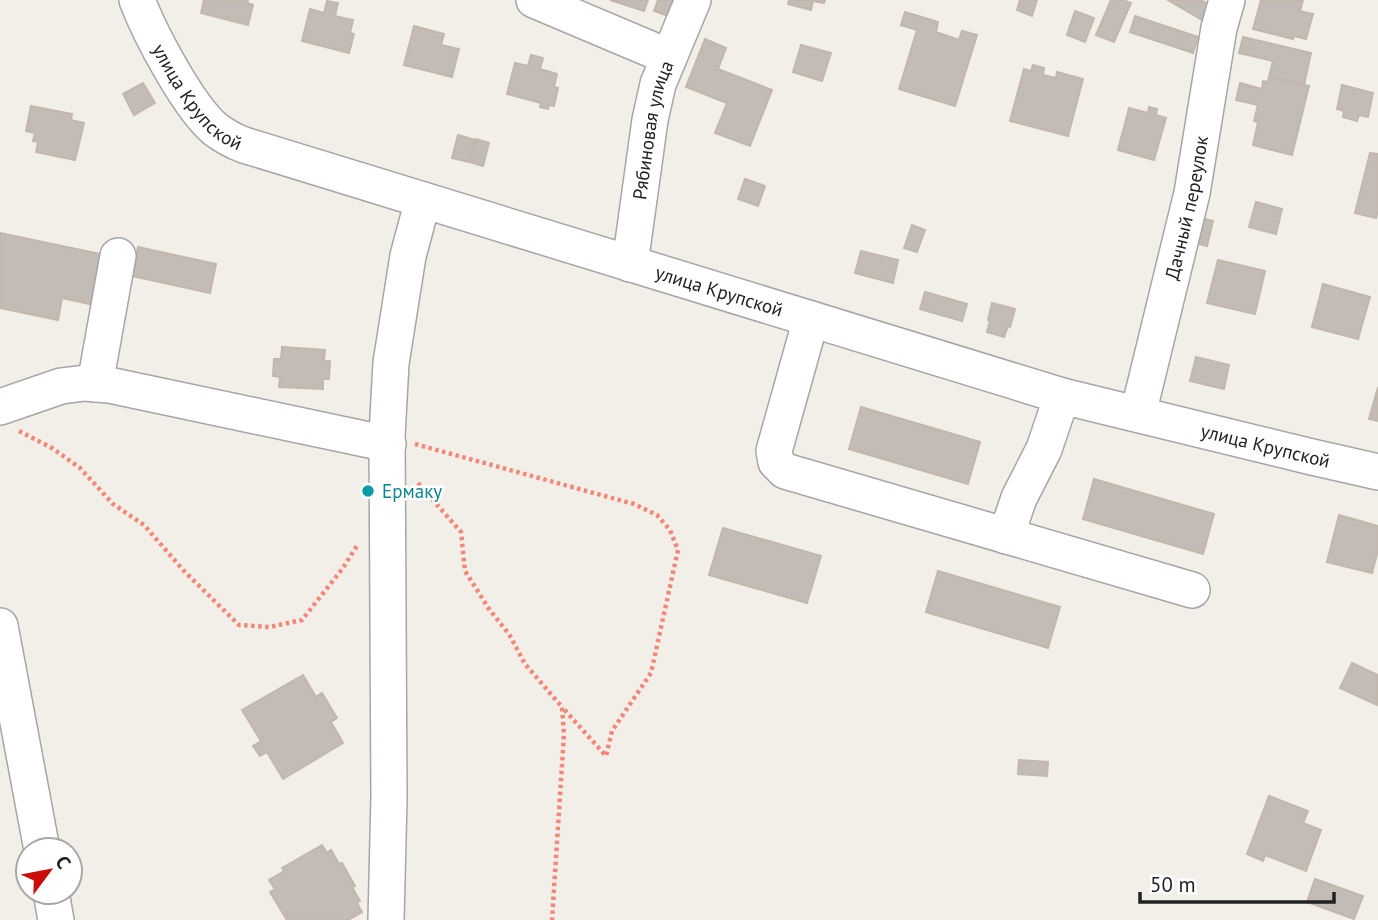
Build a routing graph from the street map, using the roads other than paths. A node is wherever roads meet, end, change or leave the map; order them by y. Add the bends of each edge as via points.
1 (137, 0) edge
2 (534, 0) edge
3 (693, 0) edge
4 (1227, 0) edge
5 (669, 58) junction
6 (423, 200) junction
7 (118, 256) dead end
8 (630, 264) junction
9 (811, 319) junction
10 (96, 384) junction
11 (1062, 396) junction
12 (1138, 414) junction
13 (5, 416) edge
14 (387, 444) junction
15 (1378, 472) edge
16 (1006, 536) junction
17 (1192, 590) dead end
18 (0, 626) edge
19 (40, 836) edge
20 (386, 920) edge

1 - 6 street, улица Крупской via 176,77 197,108 226,137
2 - 5 street
3 - 5 street, Рябиновая улица
4 - 12 street, Дачный переулок via 1192,193
5 - 8 street, Рябиновая улица via 650,120
6 - 8 street, улица Крупской
6 - 14 street via 408,256 391,363
7 - 10 street
8 - 9 street, улица Крупской
9 - 11 street, улица Крупской
9 - 16 street via 775,451 776,462 796,475
10 - 13 street via 61,387
10 - 14 street
11 - 12 street, улица Крупской
11 - 16 street
12 - 15 street, улица Крупской
14 - 20 street
16 - 17 street
18 - 19 street

